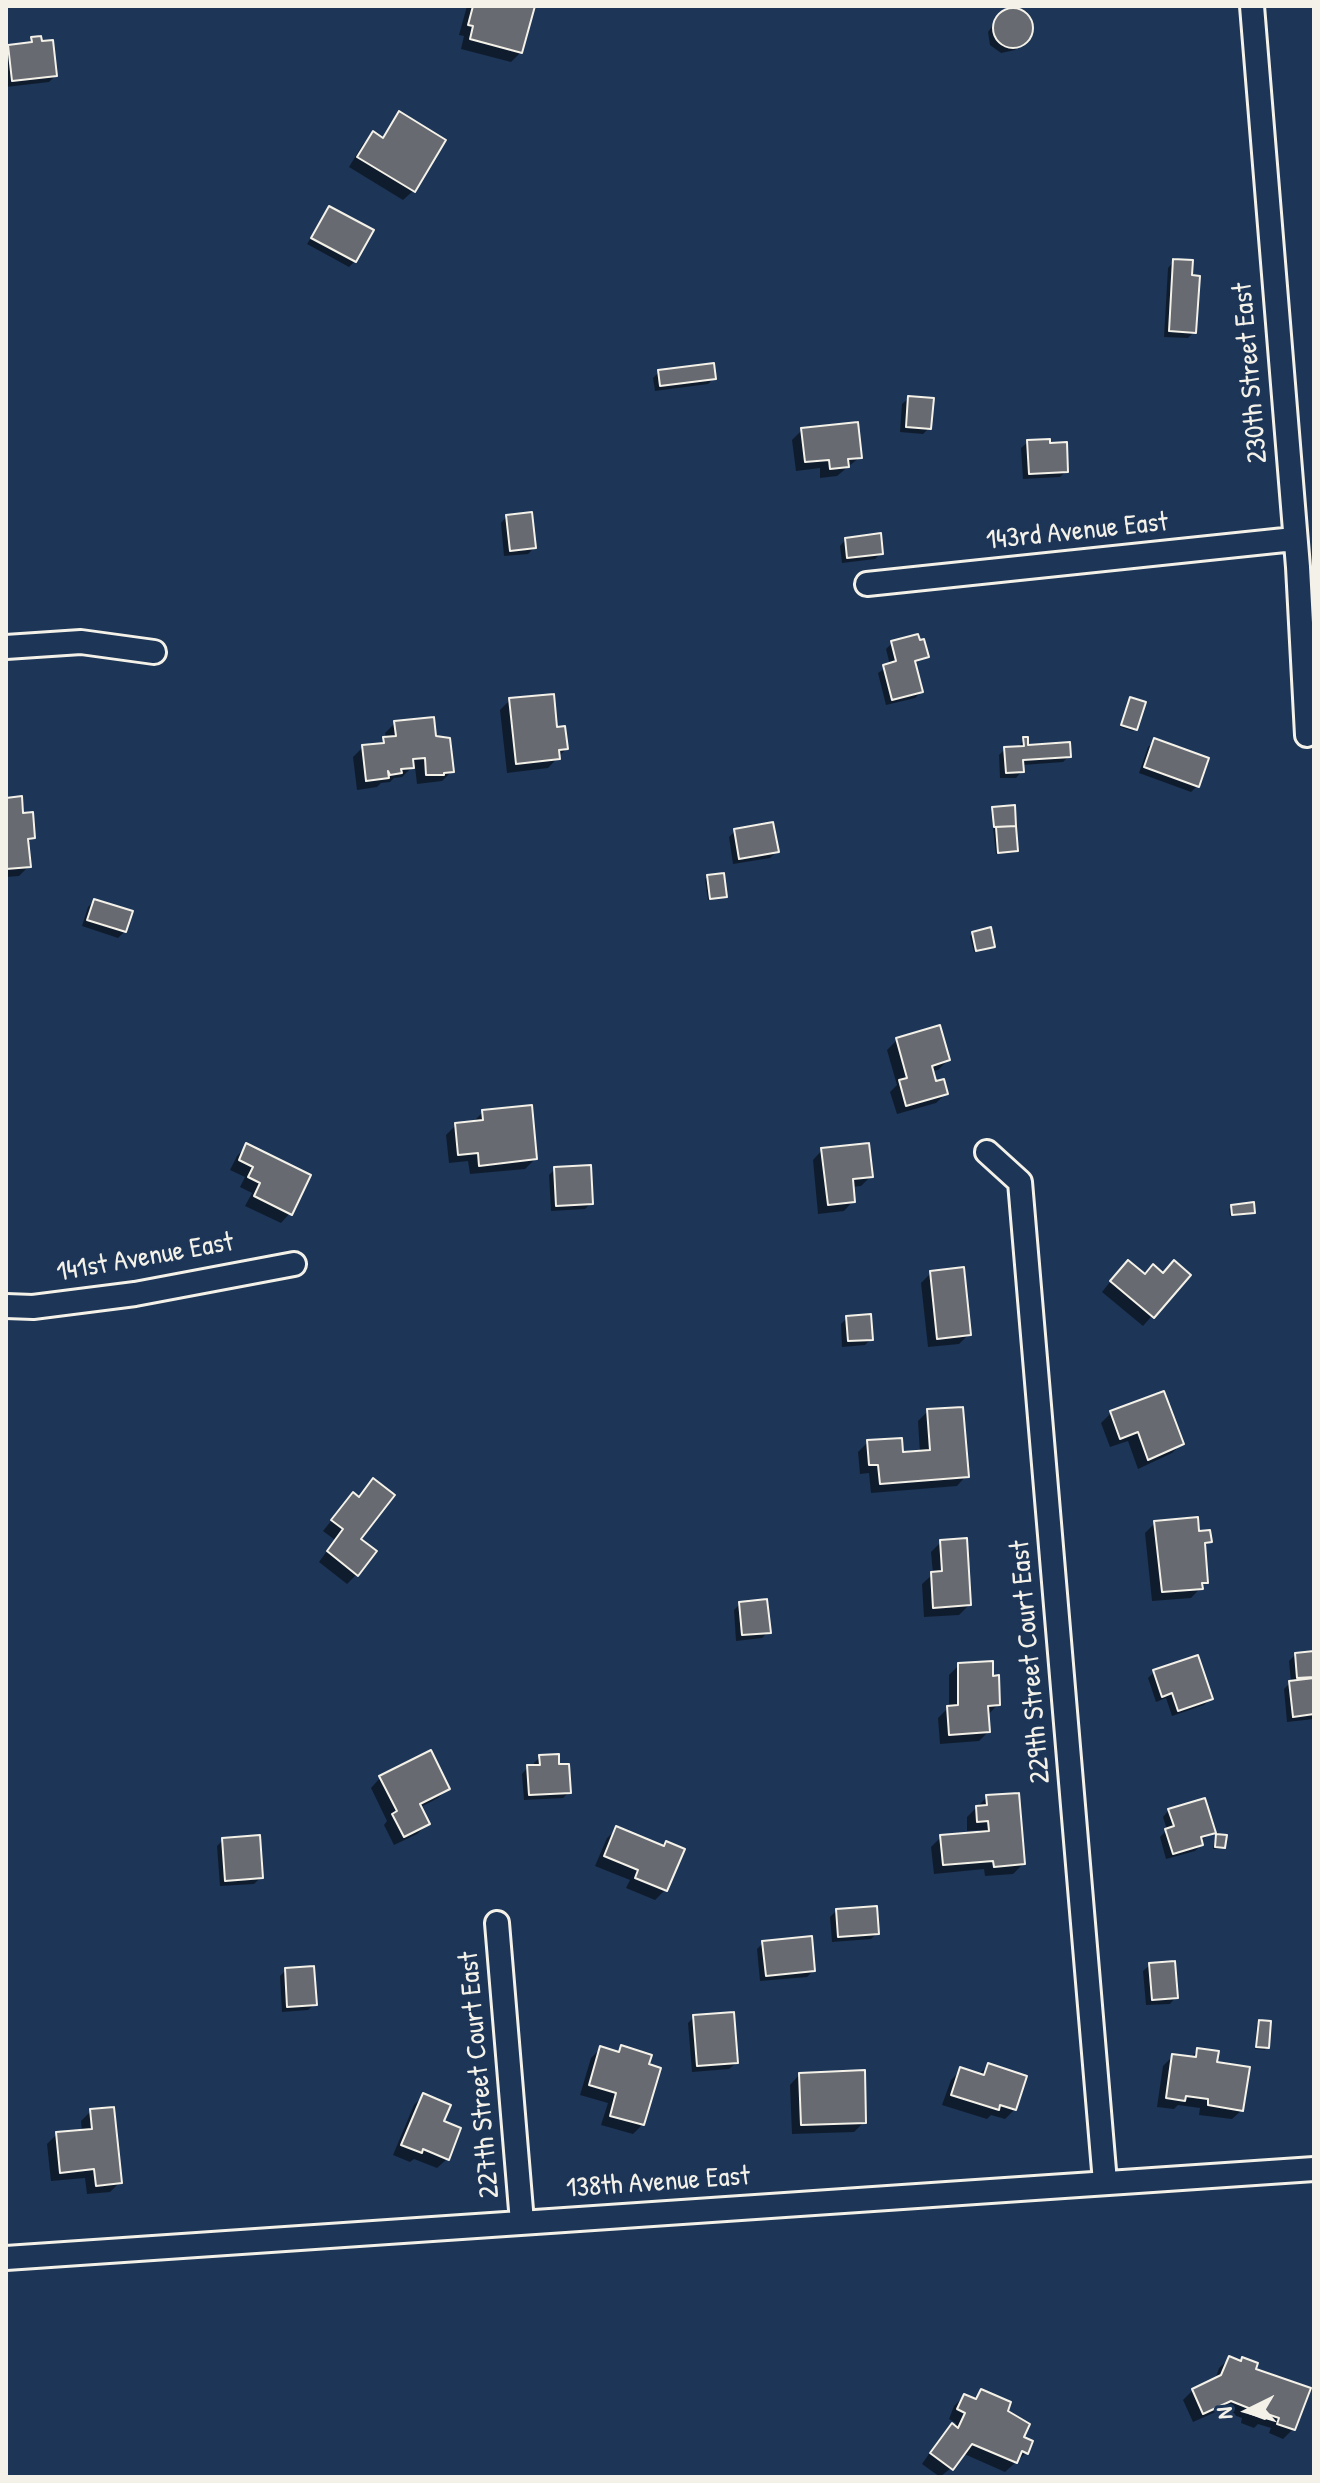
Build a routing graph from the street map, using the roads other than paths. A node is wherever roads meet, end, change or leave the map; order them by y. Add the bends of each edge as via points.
1 (1252, 6) edge
2 (1294, 539) junction
3 (1306, 566) edge
4 (867, 584) dead end
5 (6, 647) edge
6 (154, 652) dead end
7 (1307, 735) dead end
8 (987, 1152) dead end
9 (294, 1264) dead end
10 (6, 1306) edge
11 (497, 1923) dead end
12 (1314, 2169) edge
13 (1105, 2182) junction
14 (522, 2222) junction
15 (6, 2258) edge

1 - 2 street, 230th Street East
2 - 3 street, 230th Street East
2 - 4 street, 143rd Avenue East
3 - 7 street, 230th Street East
5 - 6 street via 81,642
8 - 13 street, 229th Street Court East via 1020,1182
9 - 10 street, 141st Avenue East via 135,1294
11 - 14 street, 227th Street Court East
12 - 13 street, 138th Avenue East
13 - 14 street, 138th Avenue East
14 - 15 street, 138th Avenue East

